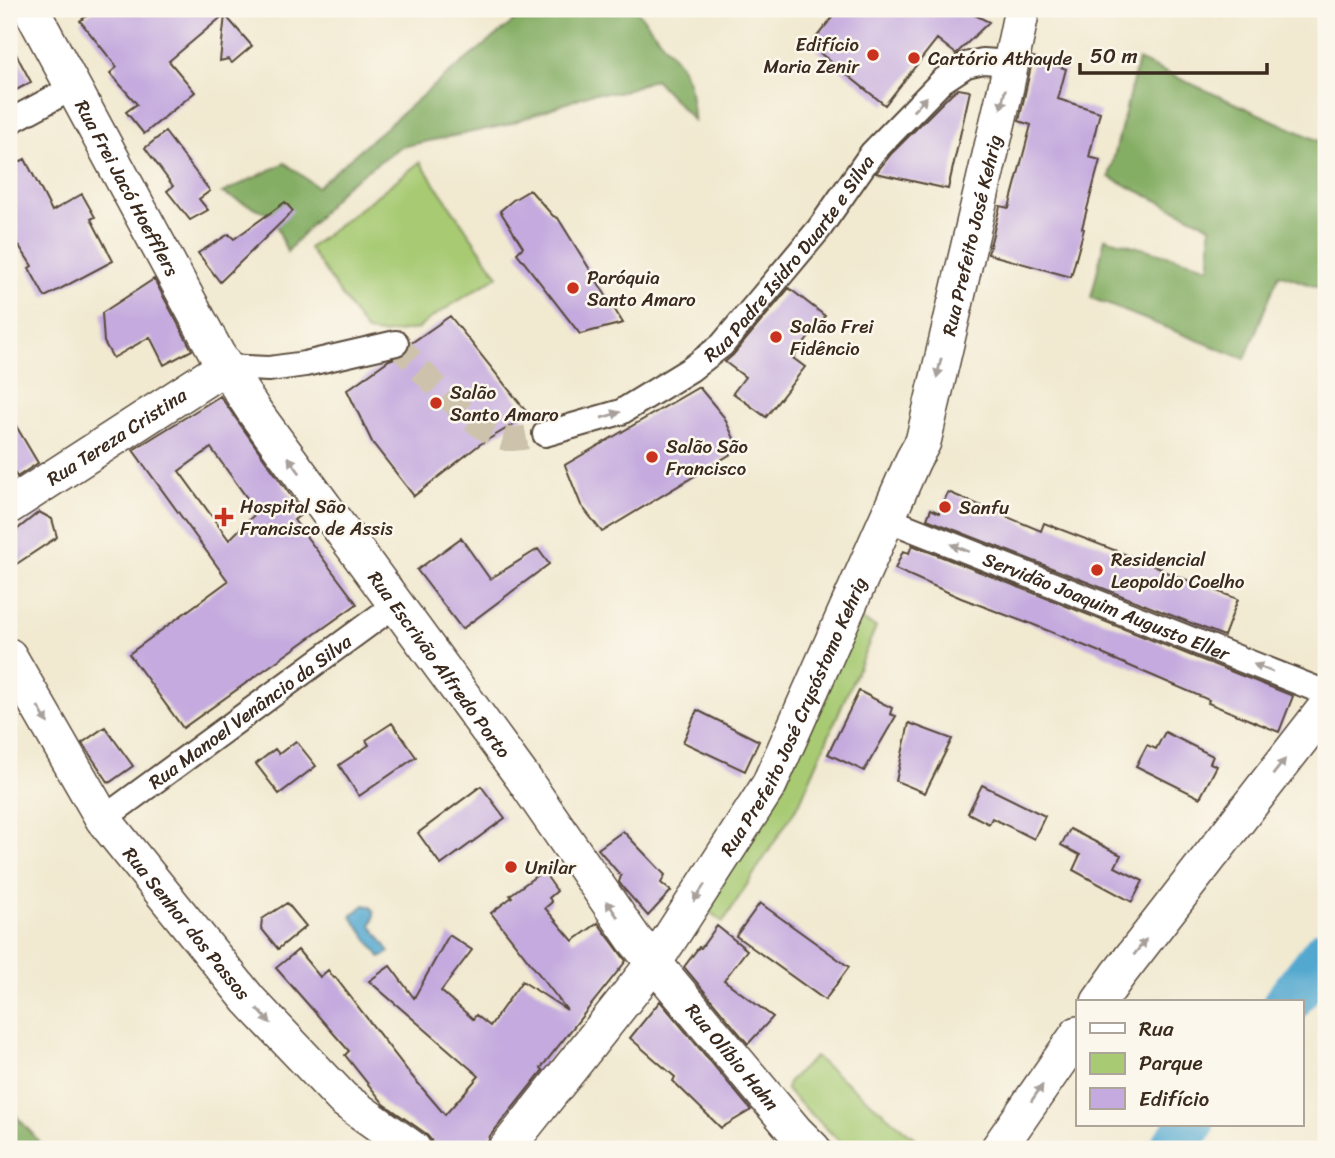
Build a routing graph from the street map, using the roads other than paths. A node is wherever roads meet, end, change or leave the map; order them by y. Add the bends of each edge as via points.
1 (31, 9) edge
2 (1022, 9) edge
3 (1010, 63) junction
4 (74, 87) junction
5 (9, 122) edge
6 (396, 343) dead end
7 (224, 366) junction
8 (545, 434) tunnel mouth
9 (913, 460) joint
10 (9, 506) edge
11 (887, 519) junction
12 (396, 604) junction
13 (9, 656) edge
14 (1326, 693) edge
15 (1326, 707) edge
16 (103, 819) junction
17 (653, 963) junction
18 (1101, 1000) edge
19 (1076, 1037) edge
20 (413, 1149) edge
21 (506, 1149) edge
22 (813, 1149) edge
23 (998, 1149) edge

1 - 4 street, Rua Frei Jacó Hoefflers
2 - 3 street, Rua Prefeito José Kehrig
8 -> 3 street, Rua Padre Isidro Duarte e Silva via 621,412 722,345 819,229 872,153 942,80 966,65
3 -> 9 street, Rua Prefeito José Kehrig via 923,442
4 - 5 street
4 - 7 street, Rua Frei Jacó Hoefflers
6 - 7 street via 270,369
7 - 10 street, Rua Tereza Cristina
12 -> 7 street, Rua Escrivão Alfredo Porto
9 - 11 street, Rua Prefeito José Crysóstomo Kehrig
14 -> 11 street, Servidão Joaquim Augusto Eller
11 -> 17 street, Rua Prefeito José Crysóstomo Kehrig via 769,785
12 - 16 street, Rua Manoel Venâncio da Silva
17 -> 12 street, Rua Escrivão Alfredo Porto
13 -> 16 street, Rua Senhor dos Passos
18 -> 15 street
16 -> 20 street, Rua Senhor dos Passos via 258,1010 343,1099
17 - 21 street, Rua Prefeito José Crysóstomo Kehrig
17 - 22 street, Rua Olíbio Hahn
23 -> 19 street

